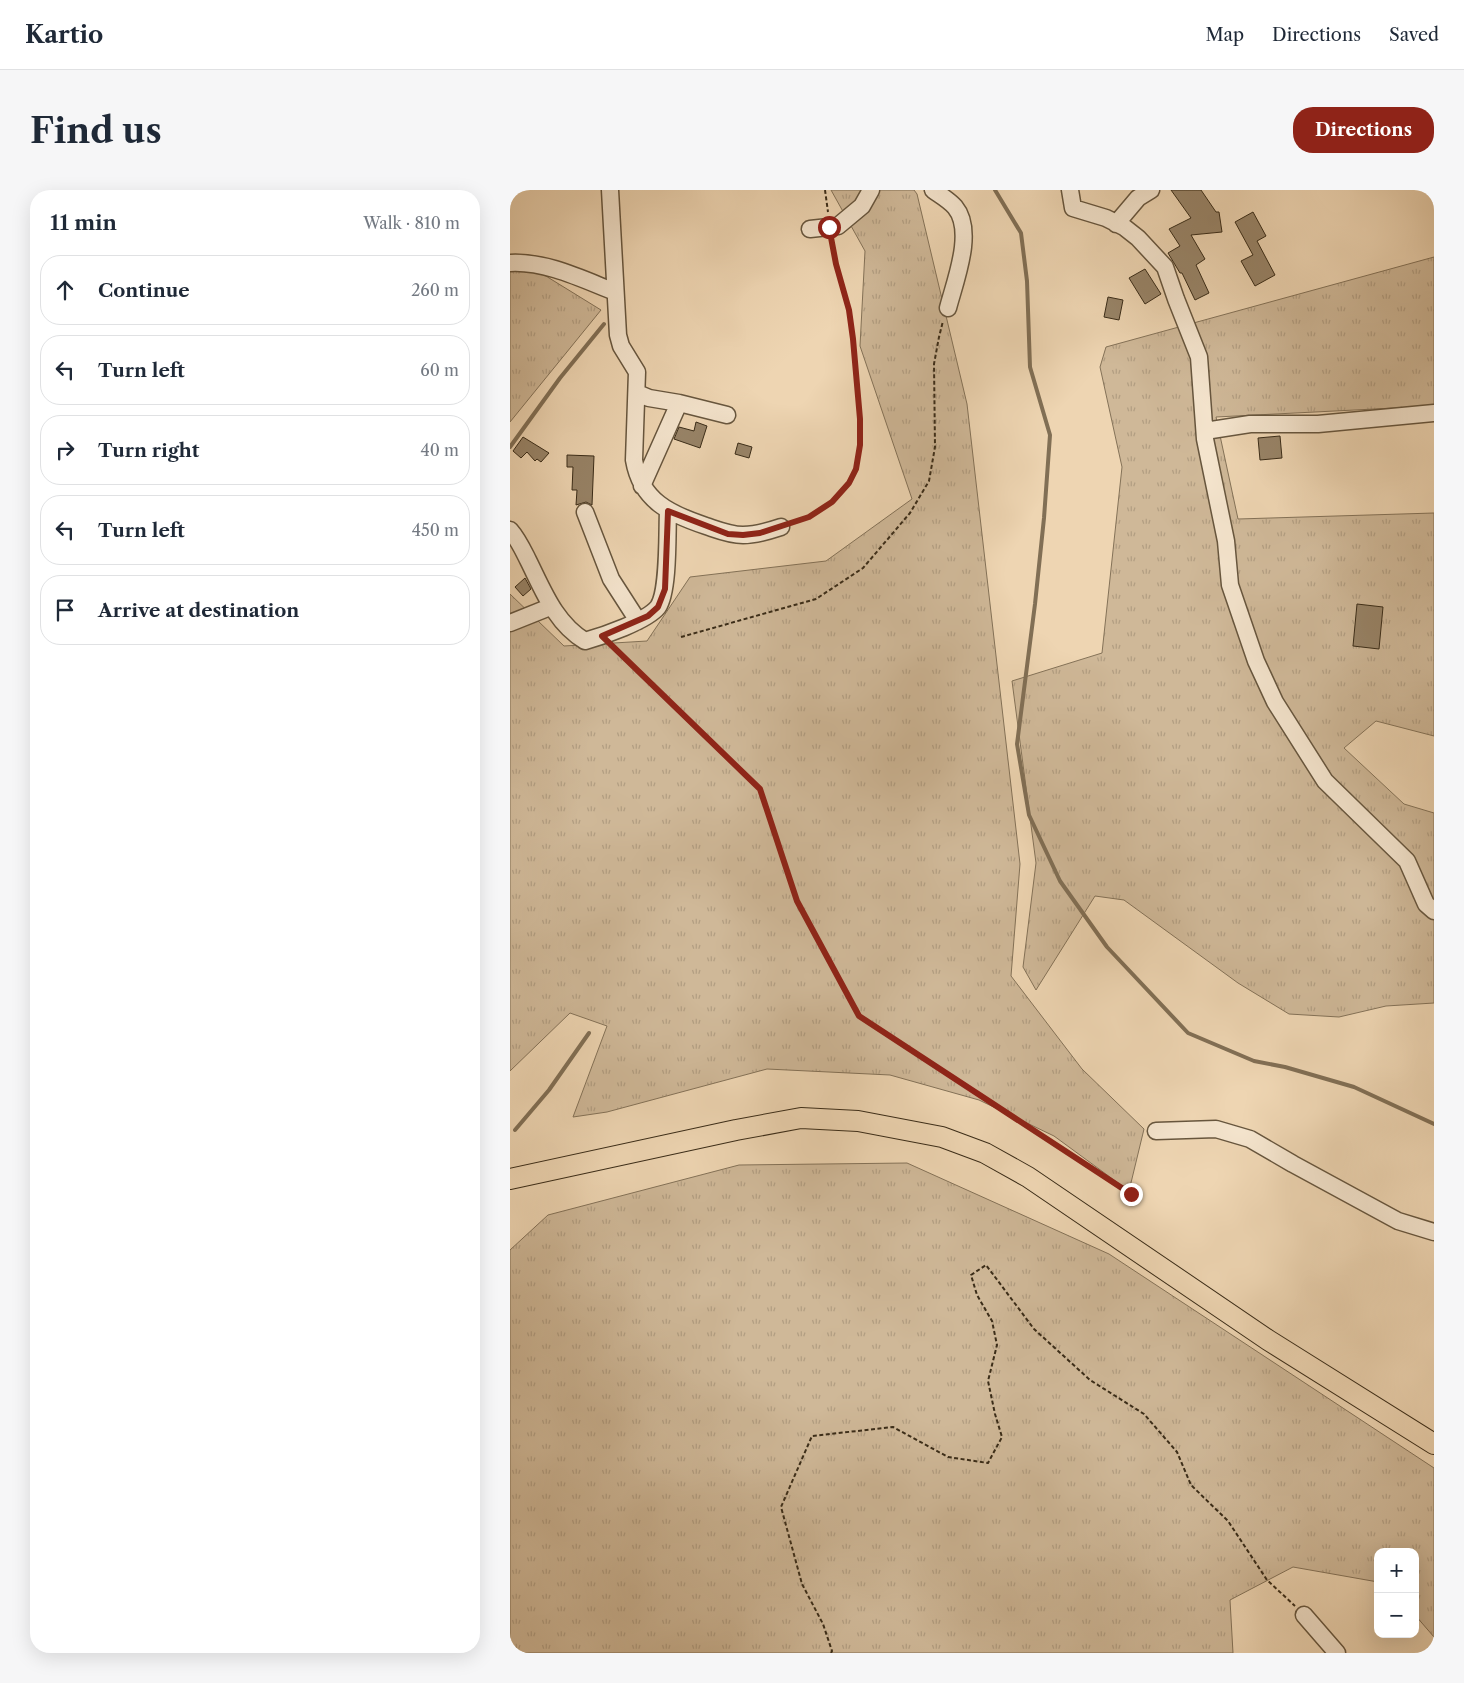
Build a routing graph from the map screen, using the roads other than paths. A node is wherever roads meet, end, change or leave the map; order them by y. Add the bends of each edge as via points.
1 (610, 190) edge
2 (871, 190) edge
3 (933, 190) edge
4 (1070, 190) edge
5 (1151, 190) edge
6 (1116, 224) junction
7 (810, 229) dead end
8 (510, 263) edge
9 (615, 292) junction
10 (948, 308) road end
11 (637, 393) junction
12 (679, 403) junction
13 (1434, 413) edge
14 (727, 415) dead end
15 (1205, 431) junction
16 (642, 486) junction
17 (668, 511) junction
18 (585, 512) dead end
19 (781, 527) road end
20 (510, 530) edge
21 (550, 607) junction
22 (638, 621) junction
23 (510, 623) edge
24 (1434, 911) edge
25 (1156, 1131) dead end
26 (510, 1178) edge
27 (1434, 1232) edge
28 (1434, 1444) edge
29 (1304, 1615) road end
30 (1337, 1653) edge

1 - 9 street
2 - 7 street via 862,206 838,226
3 - 10 street via 955,207 964,225 964,246
4 - 6 street via 1073,208
5 - 6 street via 1138,198
6 - 15 street via 1138,238 1165,267 1199,357
8 - 9 street via 522,262 564,272
9 - 11 street via 618,335 637,372
11 - 12 street
11 - 16 street via 634,460
12 - 14 street
12 - 16 street
13 - 15 street via 1318,424 1250,424
15 - 24 street via 1226,541 1230,585 1274,702 1325,781 1407,861 1426,904
16 - 17 street
17 - 19 street via 728,534 760,533
17 - 22 street via 665,589 658,607
18 - 22 street via 611,579
20 - 21 street via 522,547
21 - 22 street via 569,629 585,641
21 - 23 street
25 - 27 street via 1216,1129 1250,1139 1398,1221
26 - 28 main road via 801,1118 858,1121 942,1137 985,1153 1028,1177 1268,1340
29 - 30 street

